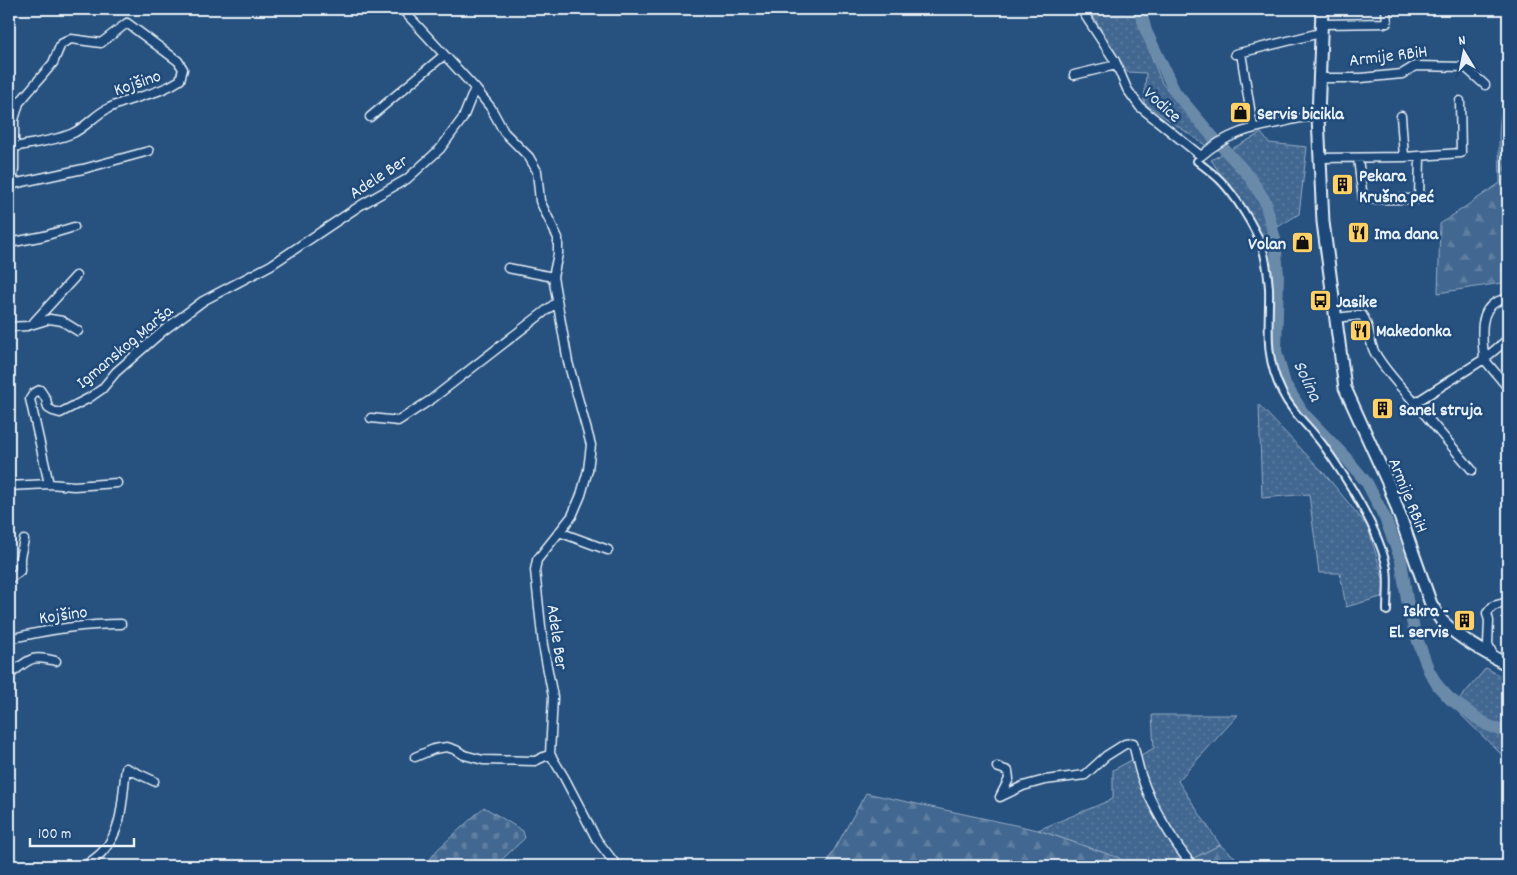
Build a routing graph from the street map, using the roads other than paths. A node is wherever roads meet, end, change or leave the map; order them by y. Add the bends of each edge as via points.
1 (402, 9) edge
2 (1081, 9) edge
3 (1322, 9) edge
4 (1386, 9) edge
5 (1322, 29) junction
6 (443, 56) junction
7 (1116, 65) junction
8 (1074, 75) dead end
9 (1319, 78) junction
10 (1485, 85) dead end
11 (475, 88) junction
12 (1460, 101) dead end
13 (1401, 116) dead end
14 (370, 117) dead end
15 (1318, 117) junction
16 (1254, 127) junction
17 (15, 147) junction
18 (149, 151) dead end
19 (1201, 156) junction
20 (1420, 156) junction
21 (1404, 157) junction
22 (1320, 158) junction
23 (1358, 158) junction
24 (11, 188) edge
25 (9, 204) edge
26 (74, 227) dead end
27 (9, 243) edge
28 (297, 248) joint
29 (508, 268) dead end
30 (76, 276) dead end
31 (553, 277) junction
32 (1508, 298) edge
33 (557, 302) junction
34 (1335, 318) junction
35 (34, 322) junction
36 (9, 327) edge
37 (78, 331) dead end
38 (1508, 339) edge
39 (1484, 359) junction
40 (1508, 388) edge
41 (1415, 402) junction
42 (372, 418) dead end
43 (1472, 470) dead end
44 (117, 483) dead end
45 (49, 484) junction
46 (9, 486) edge
47 (559, 532) junction
48 (24, 540) dead end
49 (608, 550) dead end
50 (9, 580) edge
51 (1508, 602) edge
52 (1387, 611) dead end
53 (121, 624) dead end
54 (9, 639) edge
55 (1494, 657) junction
56 (56, 661) dead end
57 (1508, 665) edge
58 (9, 675) edge
59 (550, 754) junction
60 (415, 757) dead end
61 (997, 768) dead end
62 (154, 781) dead end
63 (85, 866) edge
64 (617, 866) edge
65 (1193, 866) edge

1 - 6 street, Adele Ber
2 - 7 street, Vodice
3 - 5 main road, Armije RBiH
4 - 5 street, Armije RBiH via 1387,22
5 - 9 main road, Armije RBiH
5 - 16 street, Armije RBiH via 1316,34 1238,53
6 - 11 street, Adele Ber
6 - 14 street
7 - 8 street
7 - 19 street, Vodice via 1140,107
9 - 10 street, Armije RBiH via 1402,74 1415,66 1465,67
9 - 15 main road, Armije RBiH
11 - 28 street, Adele Ber via 463,118 440,149 406,179
11 - 31 street, Adele Ber via 504,132 537,171 540,201 558,238
12 - 20 street via 1461,153
13 - 21 street
15 - 16 street
15 - 22 main road, Armije RBiH
16 - 19 street via 1229,136
17 - 17 street, Kojšino via 72,134 106,109 166,89 180,80 183,69 178,61 127,23 101,43 71,39 61,44 52,63 19,103 14,120
17 - 24 street, Kojšino
18 - 24 street
19 - 52 street via 1238,202 1262,248 1269,287 1267,324 1272,366 1286,398 1328,452 1370,523 1387,570
20 - 21 street
20 - 23 street via 1420,199 1364,200
21 - 23 street
22 - 23 street
22 - 34 main road, Armije RBiH via 1323,222
24 - 25 street, Kojšino
26 - 27 street
28 - 45 street, Igmanskog Marša via 203,301 163,331 116,372 102,390 89,398 60,413 48,408 40,390 34,393 30,399 31,410
29 - 31 street
30 - 35 street
31 - 33 street, Adele Ber
32 - 39 street via 1487,310 1483,323
33 - 42 street via 432,399 398,421
33 - 47 street, Adele Ber via 568,362 591,445 581,495 572,516
34 - 41 street via 1362,315 1374,351
34 - 55 main road, Armije RBiH via 1345,388 1389,485 1431,604 1442,620
35 - 36 street via 27,326
35 - 37 street via 62,321
38 - 39 street
39 - 40 street
39 - 41 street
41 - 43 street
44 - 45 street
45 - 46 street
47 - 49 street
47 - 59 street, Adele Ber via 537,560 535,570 542,645 553,697
48 - 50 street via 20,571
51 - 55 street via 1493,606 1487,613 1488,644
53 - 54 street, Kojšino via 64,627
55 - 57 main road, Armije RBiH
56 - 58 street via 32,658
59 - 60 street via 535,761 483,760 447,747
59 - 64 street via 597,840
61 - 65 street via 1008,770 1009,779 1000,797 1045,780 1085,774 1106,756 1132,743 1142,778 1156,808
62 - 63 street via 126,768 123,809 112,839 103,852

